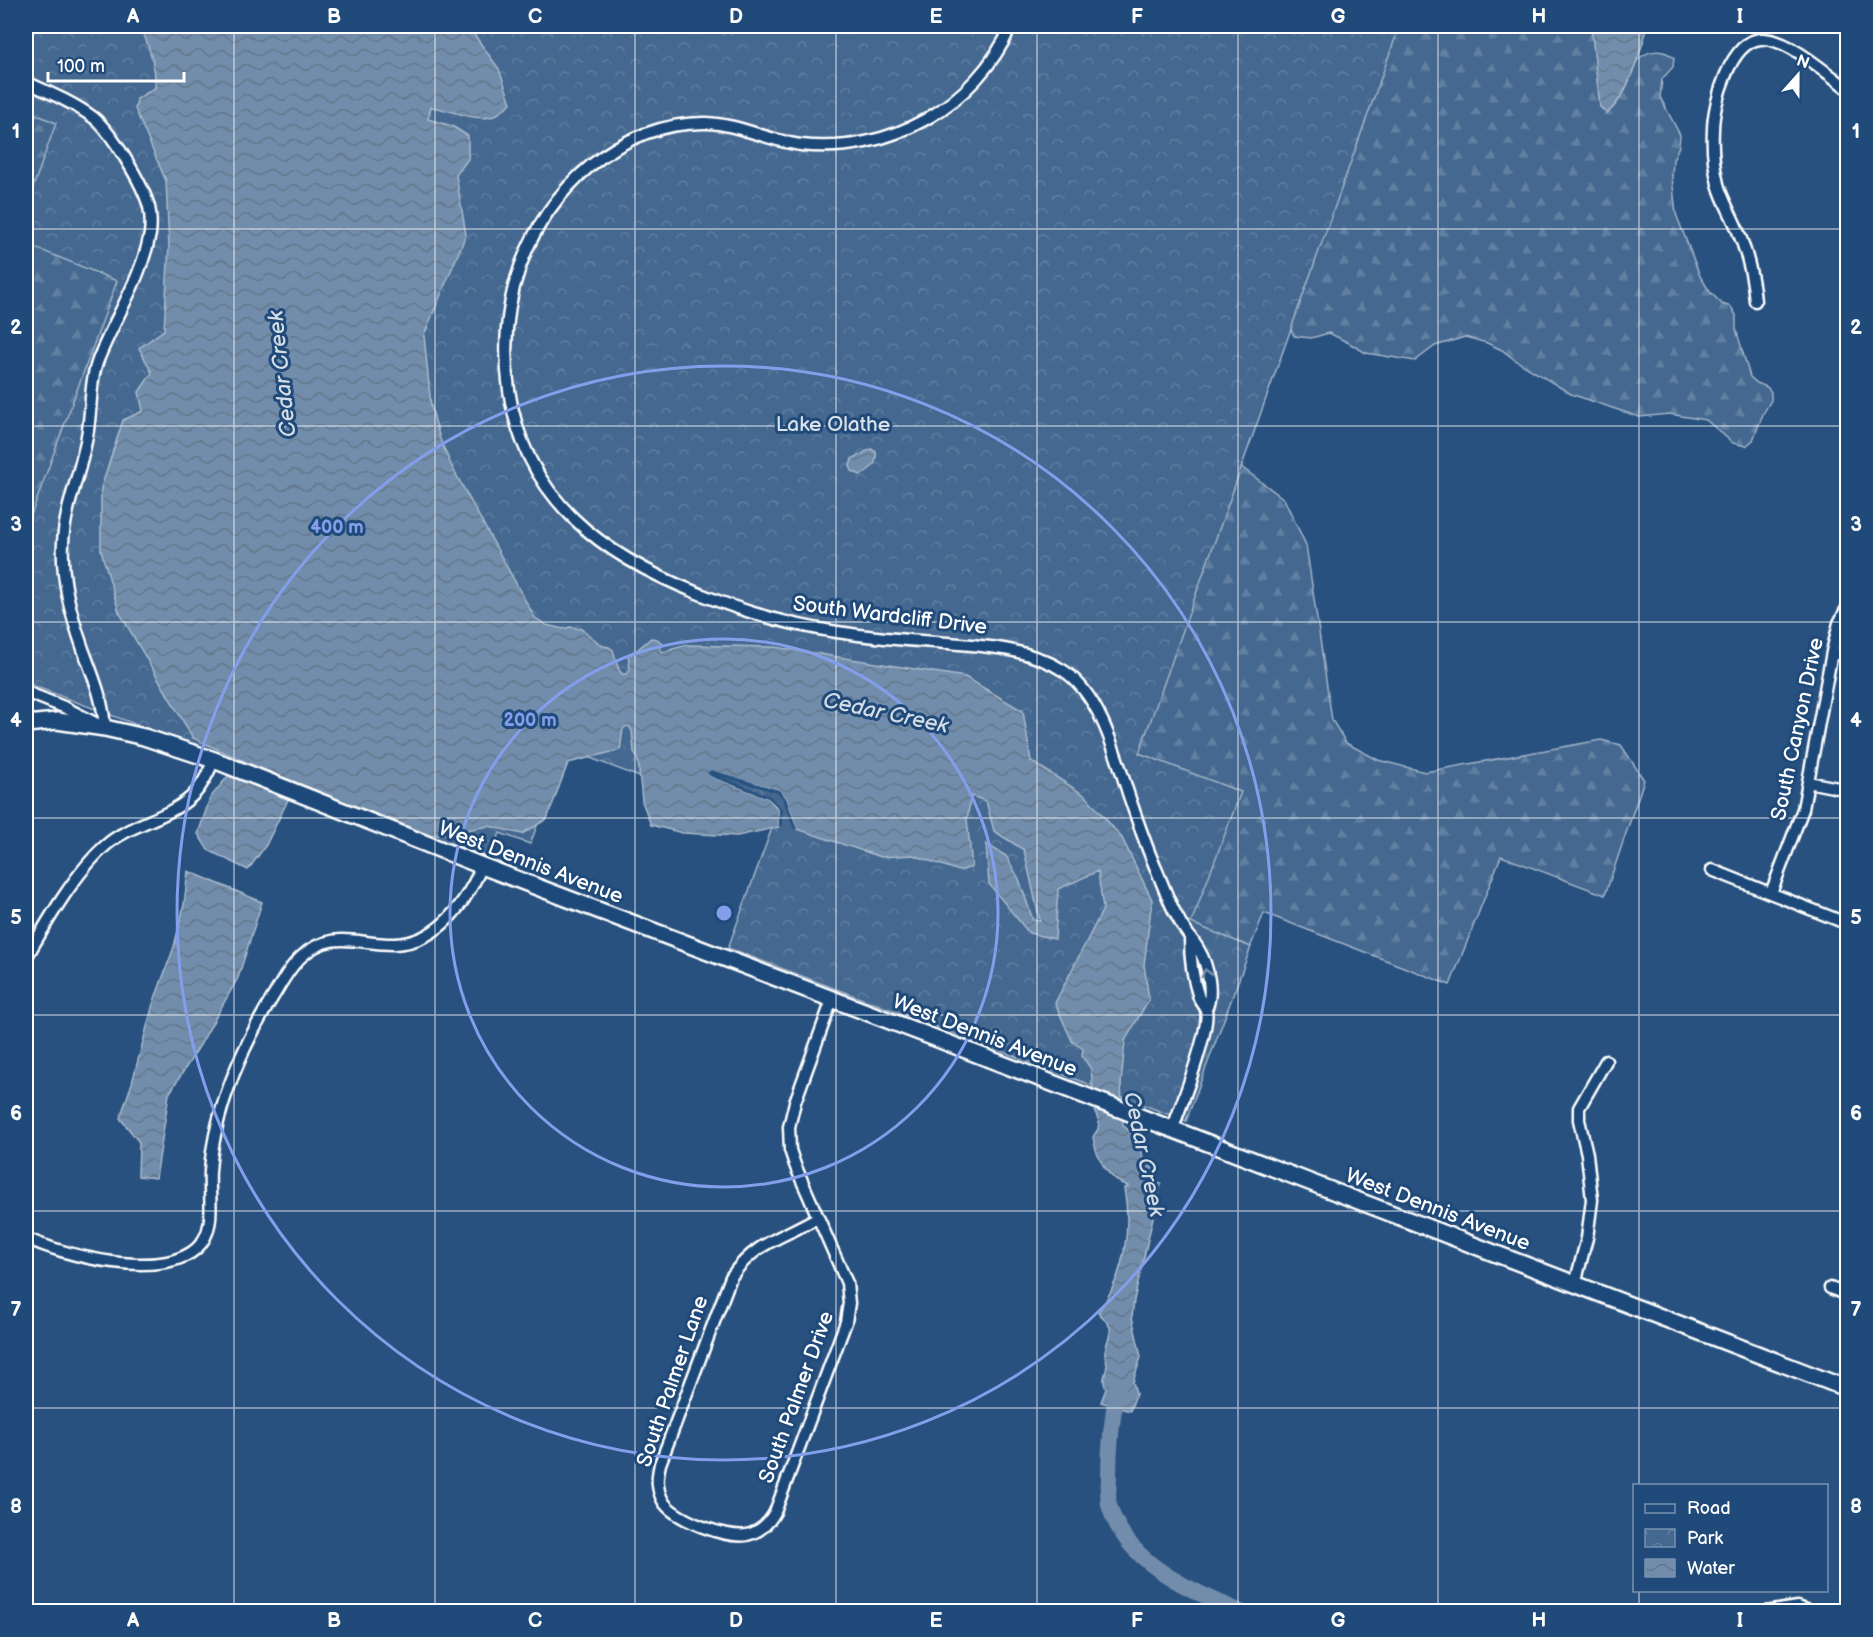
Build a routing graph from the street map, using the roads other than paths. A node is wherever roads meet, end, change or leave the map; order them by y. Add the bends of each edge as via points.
1 (1011, 26) edge
2 (26, 82) edge
3 (1848, 89) edge
4 (1755, 301) dead end
5 (1848, 606) edge
6 (1832, 652) junction
7 (1848, 656) edge
8 (26, 692) edge
9 (26, 724) edge
10 (105, 728) junction
11 (214, 760) junction
12 (1808, 782) junction
13 (1848, 789) edge
14 (482, 866) junction
15 (1712, 870) dead end
16 (1771, 893) junction
17 (1848, 924) edge
18 (26, 958) edge
19 (832, 1000) junction
20 (1606, 1061) dead end
21 (1172, 1130) junction
22 (818, 1217) junction
23 (26, 1238) edge
24 (1575, 1284) junction
25 (1830, 1288) dead end
26 (1848, 1295) edge
27 (1848, 1389) edge
28 (779, 1502) joint
29 (1766, 1611) edge
30 (1812, 1611) edge

1 - 21 street, South Wardcliff Drive via 996,56 962,95 900,132 851,145 827,146 783,142 720,124 678,124 647,134 587,168 563,192 537,229 516,278 506,338 511,402 526,450 549,491 591,535 646,571 717,601 775,619 836,632 1009,650 1049,662 1086,693 1105,729 1145,844 1190,939 1192,968 1206,1010 1203,1035
2 - 10 street via 99,124 141,186 150,209 150,236 135,282 97,362 87,436 63,541 69,603 101,698
3 - 4 street via 1813,62 1762,39 1741,48 1728,71 1713,128 1714,161 1718,184 1748,261
5 - 6 street, South Canyon Drive
6 - 7 street
6 - 12 street, South Canyon Drive
8 - 10 street
9 - 10 street, West Dennis Avenue via 57,721
10 - 11 street, West Dennis Avenue
11 - 14 street, West Dennis Avenue
11 - 18 street via 196,793 177,807 128,830 91,860
12 - 13 street
12 - 16 street, South Canyon Drive via 1797,827
14 - 19 street, West Dennis Avenue
14 - 23 street via 455,912 424,936 394,944 338,939 312,948 294,963 263,1012 228,1089 211,1161 209,1222 195,1250 168,1261 119,1263 49,1248
15 - 16 street
16 - 17 street
19 - 21 street, West Dennis Avenue
19 - 22 street, South Palmer Drive via 789,1127 790,1150
20 - 24 street via 1579,1108 1592,1200
21 - 24 street, West Dennis Avenue
22 - 28 street, South Palmer Drive via 847,1283 849,1303 846,1322
22 - 28 street, South Palmer Lane via 752,1252 731,1277 657,1479 658,1490 669,1508 728,1535 761,1529 771,1520
24 - 27 street, West Dennis Avenue
25 - 26 street
29 - 30 street via 1797,1607

